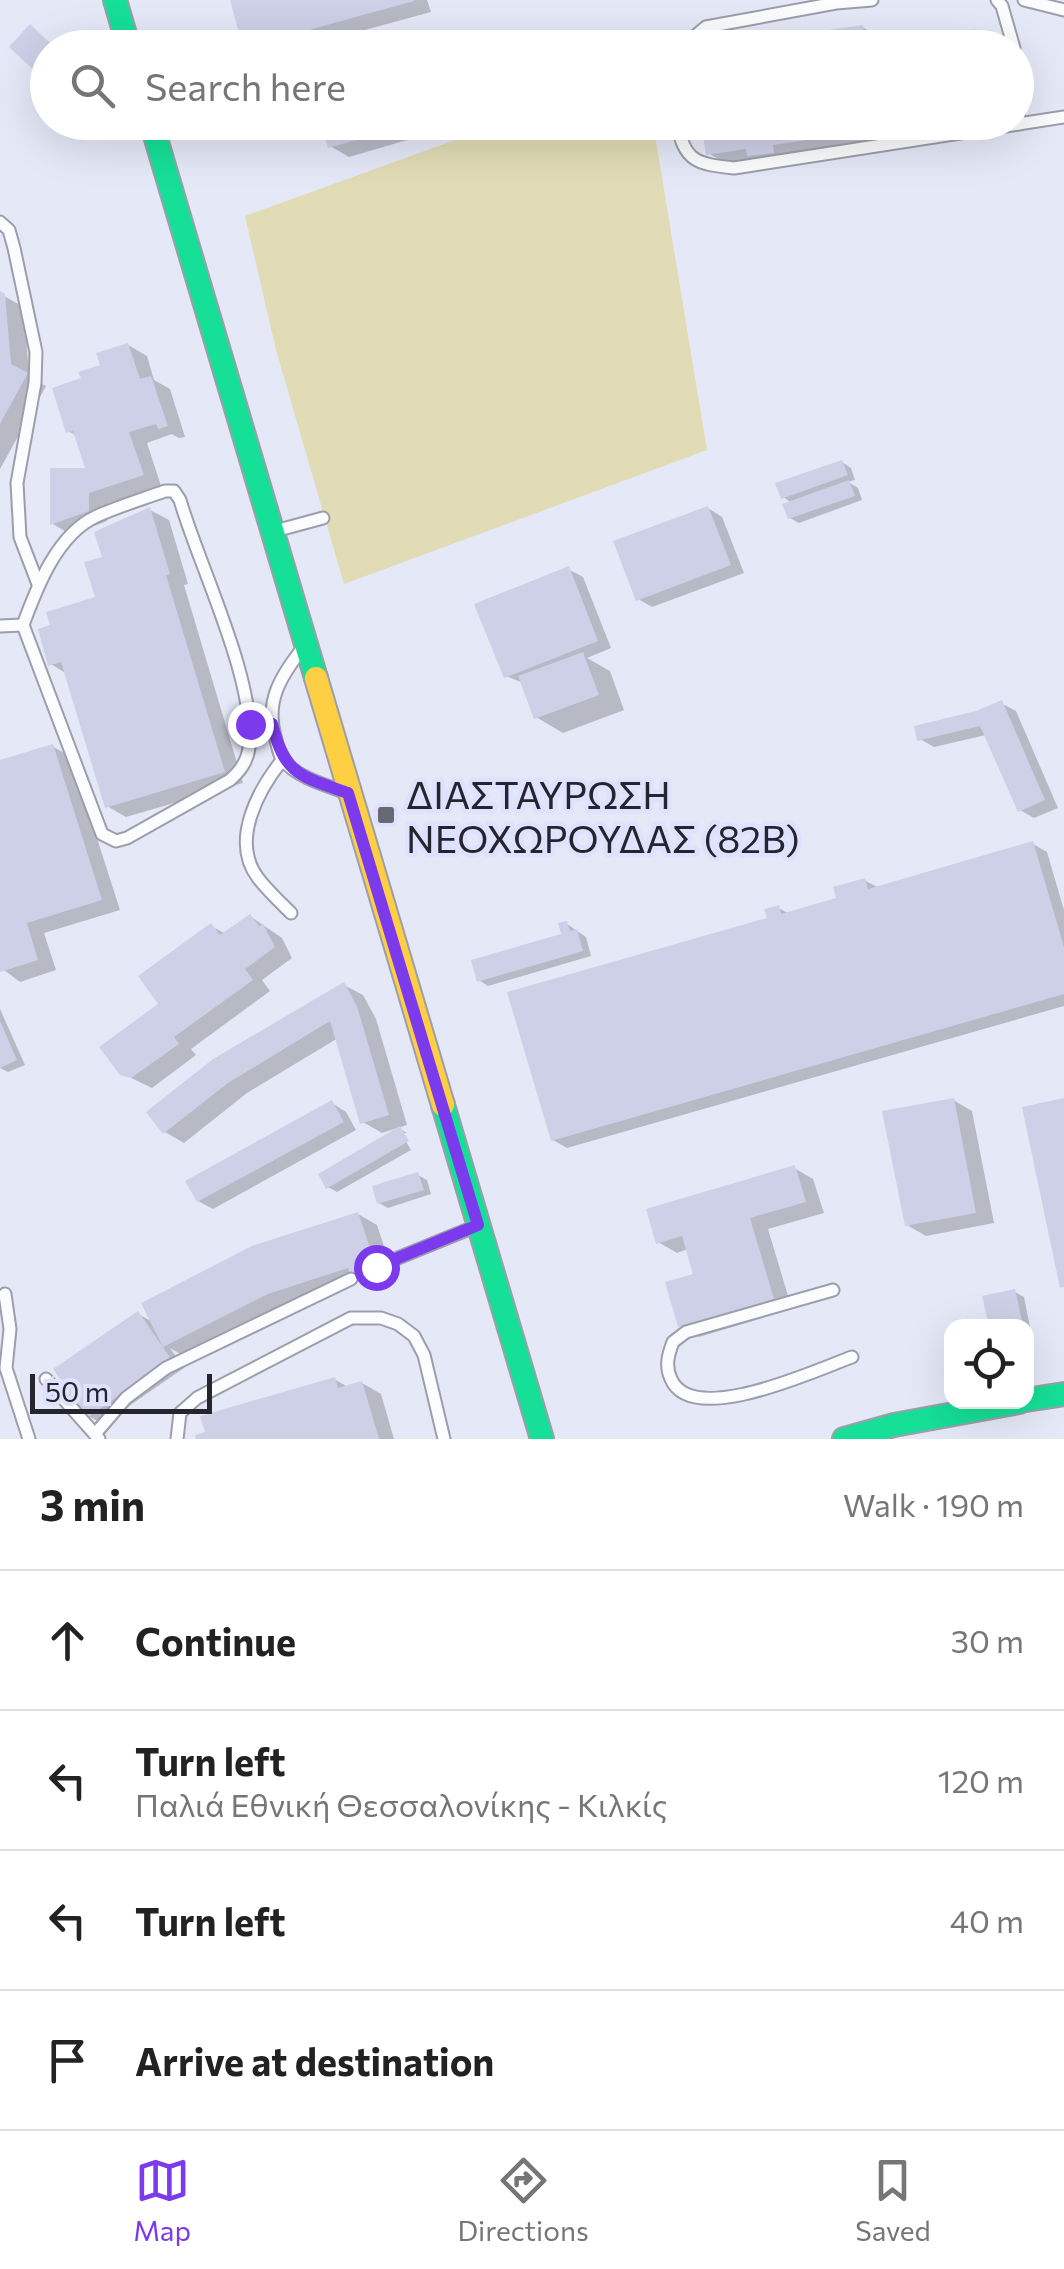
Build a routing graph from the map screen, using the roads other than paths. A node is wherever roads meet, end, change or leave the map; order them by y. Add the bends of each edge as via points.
1 (115, 0) edge
2 (872, 0) edge
3 (997, 0) edge
4 (1024, 0) edge
5 (1064, 10) edge
6 (124, 30) edge
7 (702, 30) edge
8 (1009, 30) edge
9 (1064, 117) edge
10 (1034, 122) edge
11 (156, 140) edge
12 (681, 140) edge
13 (915, 140) edge
14 (0, 222) edge
15 (323, 518) dead end
16 (271, 532) junction
17 (38, 584) junction
18 (0, 626) edge
19 (22, 626) junction
20 (305, 646) junction
21 (250, 724) junction
22 (272, 724) junction
23 (282, 760) junction
24 (348, 793) junction
25 (291, 913) dead end
26 (478, 1225) junction
27 (376, 1267) dead end
28 (352, 1279) dead end
29 (833, 1290) dead end
30 (5, 1294) dead end
31 (852, 1358) dead end
32 (46, 1379) dead end
33 (1064, 1394) edge
34 (1034, 1399) edge
35 (990, 1409) edge
36 (897, 1432) edge
37 (97, 1437) edge
38 (30, 1439) edge
39 (176, 1439) edge
40 (444, 1439) edge
41 (542, 1439) edge
42 (844, 1439) edge

1 - 6 main road
2 - 7 lane
3 - 8 lane
4 - 5 lane
9 - 10 lane
11 - 16 main road
12 - 13 lane via 690,158 734,168
14 - 17 lane via 14,248 36,352 18,482 20,537
15 - 16 lane
16 - 20 main road
17 - 19 lane
17 - 21 lane via 74,532 94,517 174,491 240,674
18 - 19 lane
19 - 21 lane via 108,838 127,838 230,780 249,750
20 - 22 lane via 278,684
20 - 24 main road
21 - 22 lane
22 - 23 lane
23 - 24 lane
23 - 25 lane via 258,797 247,840 256,875
24 - 26 main road
26 - 27 lane
26 - 41 main road
28 - 37 lane via 166,1368 126,1398
29 - 31 lane via 686,1332 673,1342 667,1370 683,1394 732,1398
30 - 38 lane via 6,1368
32 - 37 lane
33 - 34 main road
35 - 36 main road
36 - 42 main road
39 - 40 lane via 180,1413 197,1398 350,1318 380,1318 414,1336

